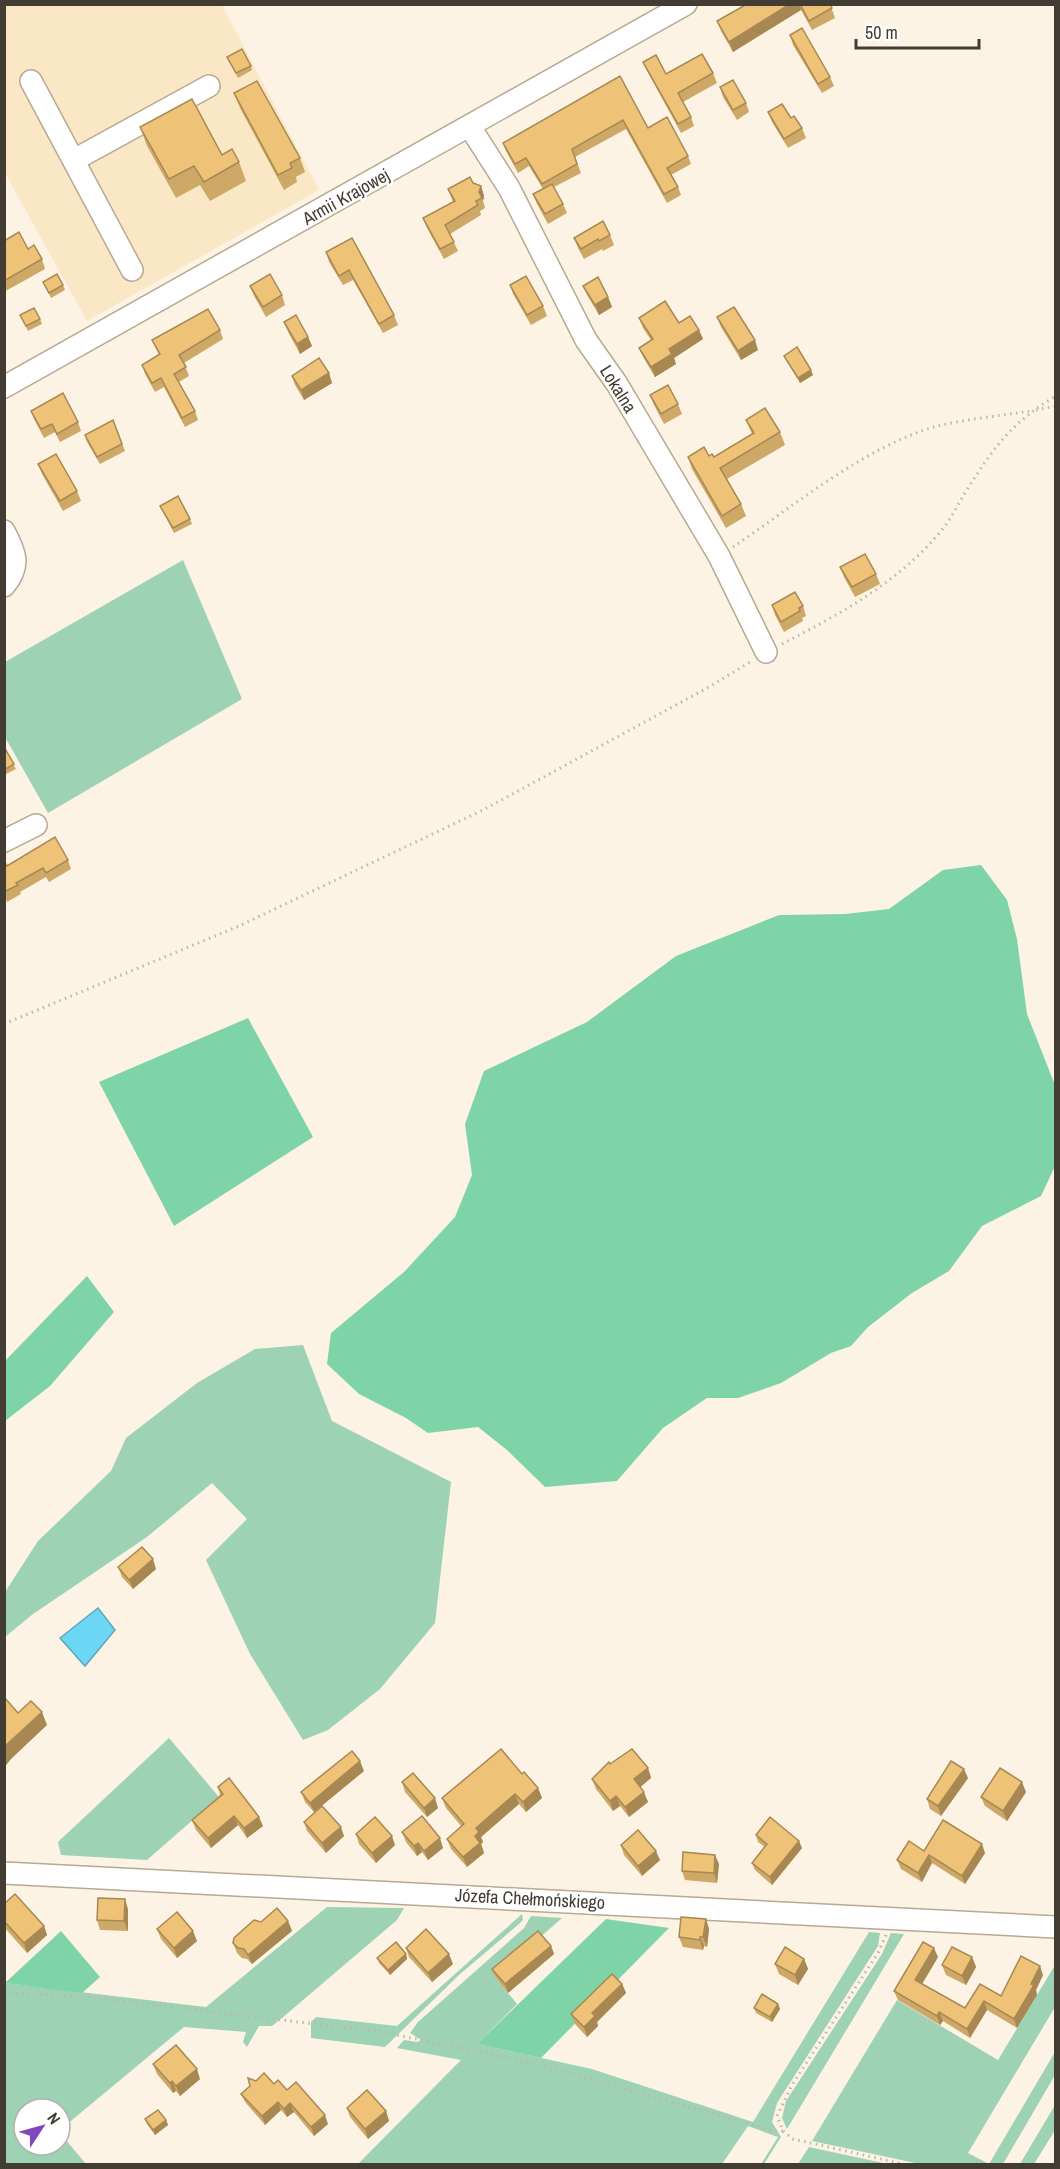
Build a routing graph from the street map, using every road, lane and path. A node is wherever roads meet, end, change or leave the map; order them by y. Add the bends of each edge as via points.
1 (686, 4) edge
2 (31, 81) dead end
3 (209, 86) dead end
4 (470, 127) junction
5 (74, 160) junction
6 (132, 270) dead end
7 (4, 387) edge
8 (1056, 396) edge
9 (1056, 406) edge
10 (1032, 411) junction
11 (4, 531) edge
12 (719, 556) junction
13 (4, 586) edge
14 (766, 652) junction
15 (36, 825) dead end
16 (4, 841) edge
17 (4, 1024) edge
18 (4, 1873) edge
19 (886, 1918) junction
20 (1056, 1927) edge
21 (4, 1993) edge
22 (783, 2132) junction
23 (903, 2164) edge

1 - 4 street, Armii Krajowej
2 - 5 street
3 - 5 street
4 - 7 street, Armii Krajowej
4 - 12 street, Lokalna via 509,188 586,340 617,384
5 - 6 street
8 - 10 path
9 - 10 path
10 - 12 path via 935,427 906,438 866,458
10 - 14 path via 1004,435 942,530 895,577
11 - 13 street via 16,552 17,563
12 - 14 street, Lokalna
14 - 17 path via 710,687 485,809 239,926
15 - 16 street
18 - 19 street, Józefa Chełmońskiego
19 - 20 street, Józefa Chełmońskiego
19 - 22 path via 886,1935 878,1953 781,2105 777,2116
21 - 22 path via 82,1996 392,2034 537,2064
22 - 23 path via 800,2141

